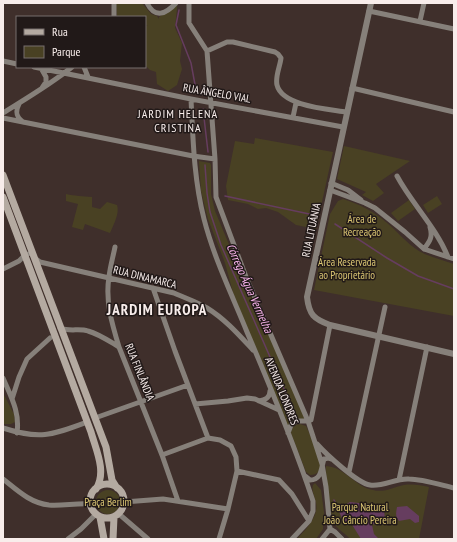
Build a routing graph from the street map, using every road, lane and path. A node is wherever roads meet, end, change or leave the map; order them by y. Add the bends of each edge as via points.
1 (114, 3) edge
2 (147, 3) edge
3 (176, 3) edge
4 (189, 3) edge
5 (371, 3) edge
6 (424, 3) edge
7 (369, 11) junction
8 (114, 16) edge
9 (420, 21) junction
10 (454, 29) edge
11 (207, 52) junction
12 (3, 61) edge
13 (16, 64) edge
14 (41, 68) joint
15 (71, 68) edge
16 (84, 68) edge
17 (67, 73) junction
18 (88, 77) junction
19 (352, 88) junction
20 (40, 91) junction
21 (191, 99) junction
22 (20, 102) junction
23 (211, 102) junction
24 (296, 103) junction
25 (346, 112) junction
26 (454, 112) edge
27 (3, 113) edge
28 (293, 117) junction
29 (3, 118) edge
30 (24, 123) junction
31 (343, 127) junction
32 (193, 156) junction
33 (215, 159) junction
34 (3, 175) edge
35 (398, 176) dead end
36 (331, 183) junction
37 (5, 185) edge
38 (330, 190) junction
39 (3, 197) edge
40 (365, 203) junction
41 (428, 223) junction
42 (116, 247) dead end
43 (424, 249) junction
44 (448, 257) junction
45 (27, 259) junction
46 (454, 259) edge
47 (46, 264) junction
48 (3, 268) edge
49 (39, 270) junction
50 (109, 278) junction
51 (153, 288) junction
52 (385, 307) dead end
53 (239, 315) junction
54 (330, 325) junction
55 (231, 327) junction
56 (58, 331) junction
57 (378, 336) junction
58 (119, 347) junction
59 (427, 347) junction
60 (256, 352) junction
61 (454, 354) edge
62 (3, 378) edge
63 (188, 385) junction
64 (269, 387) junction
65 (12, 399) junction
66 (141, 401) junction
67 (259, 401) junction
68 (195, 404) junction
69 (279, 410) junction
70 (95, 418) junction
71 (87, 422) junction
72 (308, 422) junction
73 (3, 428) edge
74 (17, 433) junction
75 (288, 433) junction
76 (208, 438) junction
77 (315, 442) junction
78 (162, 455) junction
79 (332, 459) junction
80 (322, 464) junction
81 (237, 471) junction
82 (349, 472) junction
83 (304, 473) junction
84 (3, 479) edge
85 (399, 480) junction
86 (117, 488) junction
87 (454, 488) edge
88 (96, 489) junction
89 (178, 501) junction
90 (124, 502) junction
91 (90, 504) junction
92 (228, 509) junction
93 (117, 515) junction
94 (98, 516) junction
95 (309, 521) junction
96 (330, 529) junction
97 (68, 539) edge
98 (104, 539) edge
99 (113, 539) edge
100 (148, 539) edge
101 (219, 539) edge
102 (292, 539) edge
103 (322, 539) edge
104 (342, 539) edge

1 - 8 street
2 - 3 street via 156,13 171,9
4 - 11 street via 189,25
5 - 7 street, RUA LITUÂNIA
6 - 9 street
7 - 9 street
7 - 19 street, RUA LITUÂNIA
9 - 10 street
11 - 23 street, AVENIDA LONDRES
11 - 24 street via 227,42 233,42 278,54 281,58 277,76 279,90
12 - 13 street
14 - 17 street, RUA ÂNGELO VIAL
14 - 20 street via 46,77
15 - 17 street
16 - 18 street
17 - 18 street, RUA ÂNGELO VIAL
17 - 20 street
18 - 21 street, RUA ÂNGELO VIAL
19 - 25 street, RUA LITUÂNIA
19 - 26 street
20 - 22 street
21 - 23 street, RUA ÂNGELO VIAL
21 - 32 street, AVENIDA LONDRES
22 - 27 street
22 - 30 street via 16,114
23 - 28 street, RUA ÂNGELO VIAL
23 - 33 street, AVENIDA LONDRES
24 - 25 street
24 - 28 street
25 - 31 street, RUA LITUÂNIA
28 - 31 street, RUA ÂNGELO VIAL
29 - 30 street
30 - 32 street
31 - 36 street, RUA LITUÂNIA
32 - 33 street
32 - 53 street, AVENIDA LONDRES via 208,234
33 - 72 street, AVENIDA LONDRES via 215,190 218,205
34 - 37 main road
35 - 41 street
36 - 38 street, RUA LITUÂNIA
36 - 40 street via 348,190
37 - 45 main road
38 - 40 street
38 - 54 street, RUA LITUÂNIA via 307,297 311,313 316,319
39 - 45 main road
40 - 43 street via 385,215
41 - 43 street via 432,235
41 - 44 street
42 - 50 street, RUA FINLÂNDIA
43 - 44 street
44 - 46 street
45 - 47 street, RUA DINAMARCA
45 - 48 street
45 - 49 main road
45 - 56 main road
47 - 49 street via 40,266
47 - 50 street, RUA DINAMARCA
49 - 56 main road
50 - 51 street, RUA DINAMARCA
50 - 58 street, RUA FINLÂNDIA via 110,314
51 - 55 street, RUA DINAMARCA via 190,299
51 - 63 street
52 - 57 street
53 - 55 street via 239,322
53 - 60 street, AVENIDA LONDRES
54 - 57 street, RUA LITUÂNIA
54 - 72 street via 312,416
55 - 60 street, RUA DINAMARCA
56 - 58 street via 89,331
56 - 65 street via 27,359 18,377
56 - 70 main road via 66,342
56 - 71 main road
57 - 59 street, RUA LITUÂNIA
57 - 82 street
58 - 66 street, RUA FINLÂNDIA
59 - 61 street, RUA LITUÂNIA
59 - 85 street
60 - 64 street, AVENIDA LONDRES
62 - 65 street
63 - 66 street
63 - 68 street
64 - 67 street via 268,398
64 - 69 street, AVENIDA LONDRES
65 - 74 street via 18,423
66 - 70 street
66 - 78 street, RUA FINLÂNDIA
67 - 68 street via 247,398
67 - 69 street
68 - 76 street
69 - 75 street, AVENIDA LONDRES
70 - 86 main road via 106,447 112,480
71 - 74 street via 43,435
71 - 88 main road via 100,468 100,481
72 - 75 street via 296,421 291,424
72 - 77 street, AVENIDA LONDRES
73 - 74 street
75 - 83 street, AVENIDA LONDRES
76 - 78 street
76 - 81 street via 220,440 231,446 236,457
77 - 79 street
77 - 80 street, AVENIDA LONDRES
78 - 89 street, RUA FINLÂNDIA
79 - 80 street via 324,459
79 - 82 street
80 - 83 street via 320,476 315,480 307,478
80 - 96 street, AVENIDA LONDRES
81 - 92 street
81 - 95 street via 279,480 292,494
82 - 85 street via 370,485
83 - 95 street, AVENIDA LONDRES via 313,501
84 - 91 street via 39,503
85 - 87 street via 409,479
86 - 88 main road via 106,484
86 - 90 main road via 123,495
88 - 91 main road via 92,493
89 - 90 street via 163,499
89 - 92 street
90 - 93 main road via 122,511
91 - 94 main road
92 - 101 street
93 - 94 main road via 107,518
93 - 99 main road
93 - 100 street
94 - 97 street
94 - 98 main road
95 - 102 street
96 - 103 street
96 - 104 street

